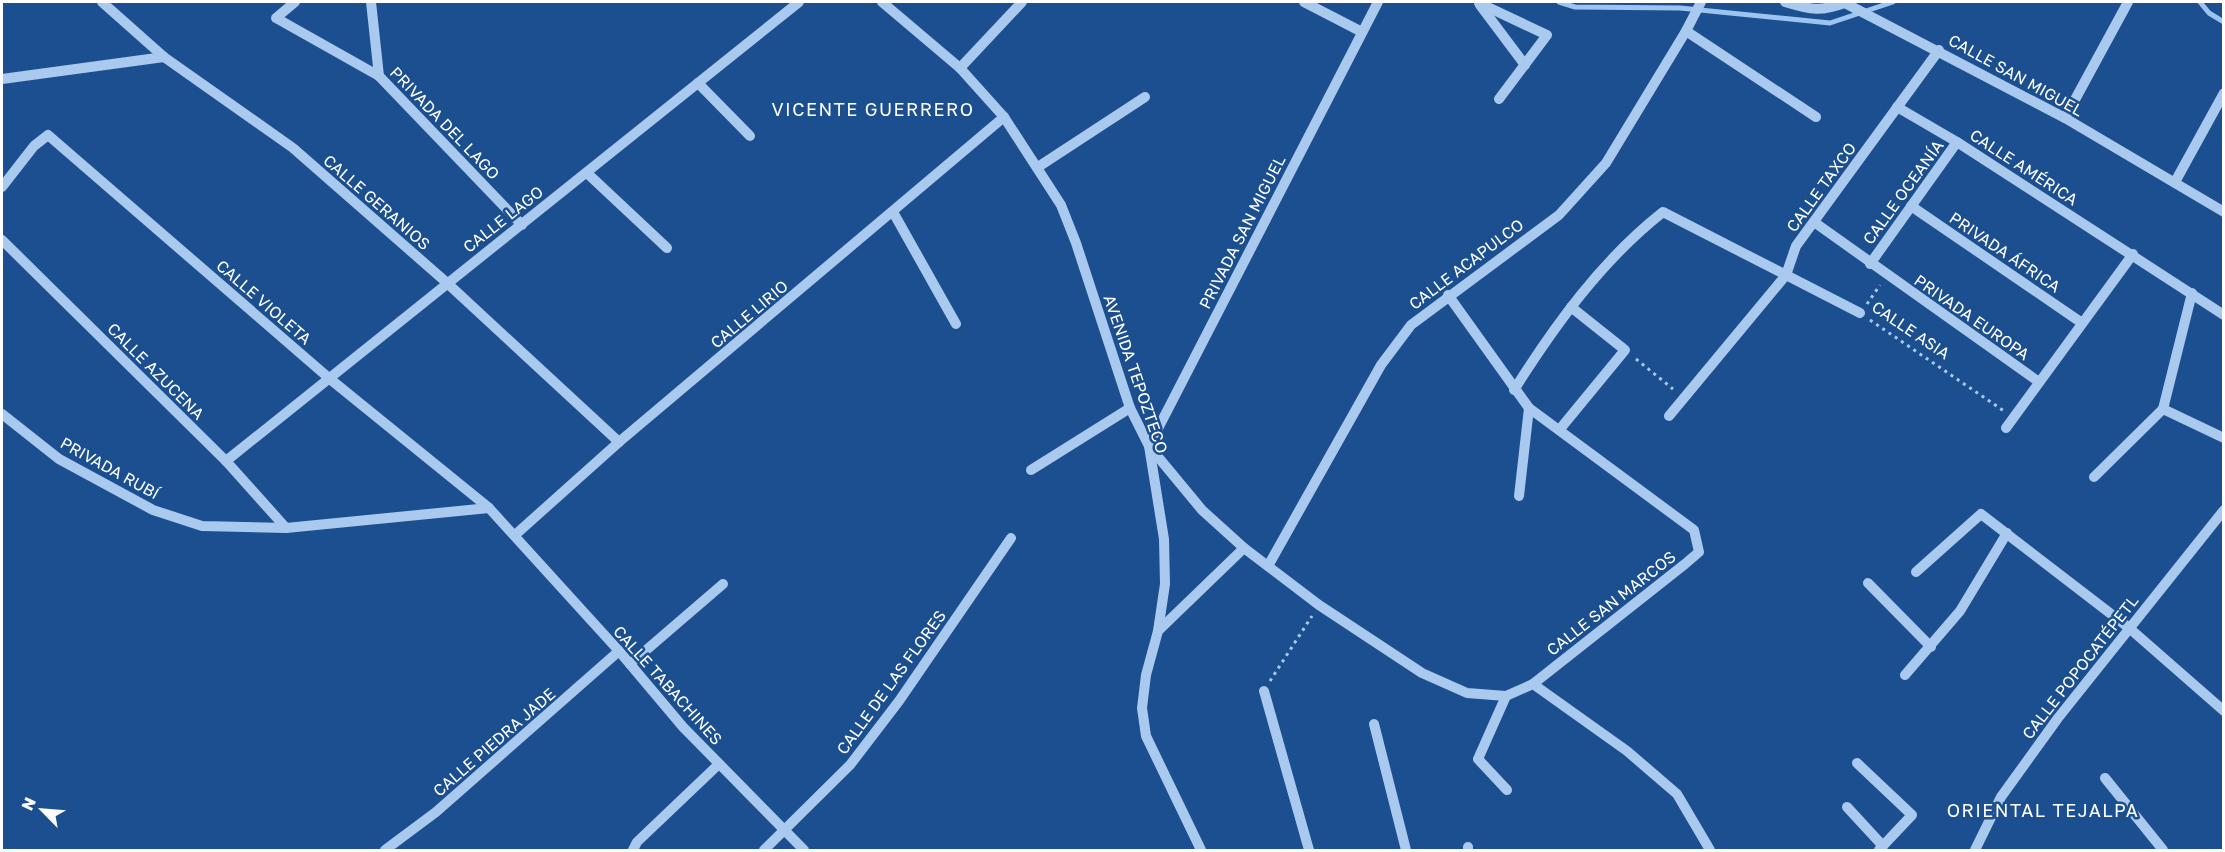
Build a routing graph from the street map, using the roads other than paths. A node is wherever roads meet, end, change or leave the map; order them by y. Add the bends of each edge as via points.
1 (102, 2) edge
2 (295, 2) edge
3 (371, 2) edge
4 (799, 2) edge
5 (882, 2) edge
6 (1022, 2) edge
7 (1304, 2) edge
8 (1378, 2) edge
9 (1478, 2) edge
10 (1701, 2) edge
11 (1785, 2) edge
12 (2128, 2) edge
13 (1847, 4) edge
14 (1686, 31) junction
15 (1362, 32) junction
16 (1940, 50) junction
17 (164, 57) junction
18 (1525, 65) junction
19 (960, 68) junction
20 (379, 76) junction
21 (2, 79) edge
22 (699, 83) junction
23 (2223, 93) edge
24 (1145, 97) dead end
25 (1499, 99) dead end
26 (1897, 107) junction
27 (1004, 117) junction
28 (1816, 117) dead end
29 (2065, 118) junction
30 (750, 136) dead end
31 (1957, 142) junction
32 (1038, 167) junction
33 (586, 173) junction
34 (2175, 182) junction
35 (2, 187) edge
36 (1911, 206) junction
37 (893, 212) junction
38 (2223, 212) edge
39 (1814, 222) junction
40 (522, 225) junction
41 (2, 240) edge
42 (667, 248) dead end
43 (2133, 254) junction
44 (1870, 264) junction
45 (1786, 275) junction
46 (1887, 276) joint
47 (446, 282) junction
48 (2192, 292) junction
49 (1448, 295) junction
50 (1571, 307) junction
51 (1860, 313) road end
52 (2223, 315) edge
53 (2082, 323) junction
54 (956, 324) dead end
55 (330, 379) junction
56 (2039, 382) junction
57 (1514, 390) junction
58 (1130, 408) junction
59 (1529, 408) junction
60 (2163, 409) junction
61 (2, 414) edge
62 (1669, 416) dead end
63 (2006, 428) dead end
64 (1560, 429) junction
65 (2223, 438) edge
66 (619, 442) junction
67 (1149, 446) junction
68 (226, 461) junction
69 (1031, 470) dead end
70 (2094, 477) dead end
71 (1519, 496) dead end
72 (489, 508) junction
73 (2223, 510) edge
74 (286, 528) junction
75 (2007, 533) junction
76 (515, 535) junction
77 (1011, 538) dead end
78 (1244, 548) junction
79 (1268, 566) junction
80 (1916, 572) dead end
81 (1868, 583) dead end
82 (723, 584) dead end
83 (2128, 627) junction
84 (1158, 631) junction
85 (1931, 647) junction
86 (619, 651) junction
87 (630, 664) junction
88 (1905, 675) dead end
89 (1533, 684) junction
90 (1264, 691) road end
91 (1506, 696) junction
92 (2223, 711) edge
93 (1374, 724) dead end
94 (1857, 763) dead end
95 (719, 764) junction
96 (2105, 778) dead end
97 (1507, 790) dead end
98 (1847, 807) dead end
99 (784, 833) junction
100 (1881, 848) edge
101 (385, 850) edge
102 (633, 850) edge
103 (764, 850) edge
104 (804, 850) edge
105 (1201, 850) edge
106 (1309, 850) edge
107 (1406, 850) edge
108 (1710, 850) edge
109 (1975, 850) edge
110 (2163, 850) edge

1 - 17 street, CALLE GERANIOS
2 - 20 street, PRIVADA DEL LAGO via 276,18
3 - 20 street
4 - 22 street, CALLE LAGO
5 - 19 street, AVENIDA TEPOZTECO
6 - 19 street
7 - 15 street
8 - 15 street, PRIVADA SAN MIGUEL
9 - 18 street
9 - 18 street via 1546,35
10 - 14 street, CALLE ACAPULCO
11 - 13 street, CALLE SAN MIGUEL via 1809,9
12 - 29 street
13 - 16 street, CALLE SAN MIGUEL
14 - 28 street
14 - 49 street, CALLE ACAPULCO via 1606,163 1559,215
15 - 67 street, PRIVADA SAN MIGUEL
16 - 26 street, CALLE TAXCO
16 - 29 street, CALLE SAN MIGUEL
17 - 21 street
17 - 47 street, CALLE GERANIOS via 293,148
18 - 25 street
19 - 27 street, AVENIDA TEPOZTECO
20 - 40 street, PRIVADA DEL LAGO
22 - 30 street
22 - 33 street, CALLE LAGO
23 - 34 street
24 - 32 street
26 - 31 street, CALLE AMÉRICA
26 - 39 street, CALLE TAXCO
27 - 32 street, AVENIDA TEPOZTECO
27 - 37 street, CALLE LIRIO
29 - 34 street, CALLE SAN MIGUEL
31 - 36 street, CALLE OCEANÍA
31 - 43 street, CALLE AMÉRICA
32 - 58 street, AVENIDA TEPOZTECO via 1076,243
33 - 40 street, CALLE LAGO
33 - 42 street
34 - 38 street, CALLE SAN MIGUEL
35 - 55 street, CALLE VIOLETA via 34,146 48,135
36 - 44 street, CALLE OCEANÍA
36 - 53 street, PRIVADA ÁFRICA
37 - 54 street
37 - 66 street, CALLE LIRIO
39 - 44 street
39 - 45 street, CALLE TAXCO via 1797,246
40 - 47 street, CALLE LAGO
41 - 68 street, CALLE AZUCENA
43 - 48 street, CALLE AMÉRICA
43 - 53 street
44 - 46 street, CALLE OCEANÍA
45 - 50 street, CALLE ASIA via 1663,212 1635,234
45 - 51 street, CALLE ASIA
45 - 62 street, CALLE TAXCO
46 - 56 street, PRIVADA EUROPA
47 - 55 street, CALLE LAGO
47 - 66 street, CALLE GERANIOS
48 - 52 street, CALLE AMÉRICA
48 - 60 street
49 - 57 street, CALLE SAN MARCOS
49 - 79 street, CALLE ACAPULCO via 1411,325 1381,365
50 - 57 street
50 - 64 street via 1625,350
53 - 56 street
55 - 68 street, CALLE LAGO
55 - 72 street, CALLE VIOLETA
56 - 63 street
57 - 59 street, CALLE SAN MARCOS
58 - 67 street, AVENIDA TEPOZTECO
58 - 69 street
59 - 64 street, CALLE SAN MARCOS
59 - 71 street
60 - 65 street
60 - 70 street
61 - 74 street, PRIVADA RUBÍ via 58,459 153,510 202,526
64 - 89 street, CALLE SAN MARCOS via 1694,530 1699,552
66 - 76 street, CALLE LIRIO
67 - 78 street via 1202,510
67 - 84 street, AVENIDA TEPOZTECO via 1164,539 1165,584
68 - 74 street, CALLE AZUCENA
72 - 74 street
72 - 76 street, CALLE VIOLETA
73 - 83 street, CALLE POPOCATÉPETL
75 - 80 street via 1981,513
75 - 83 street
75 - 85 street via 1960,611
76 - 86 street, CALLE TABACHINES
77 - 99 street, CALLE DE LAS FLORES via 850,765
78 - 79 street
78 - 84 street
79 - 91 street via 1422,674 1467,693
81 - 85 street
82 - 87 street
83 - 92 street
83 - 109 street, CALLE POPOCATÉPETL via 2001,797
84 - 105 street, AVENIDA TEPOZTECO via 1142,708 1146,736
85 - 88 street
86 - 87 street, CALLE TABACHINES
86 - 101 street, CALLE PIEDRA JADE via 436,812
87 - 95 street, CALLE TABACHINES
89 - 91 street
89 - 108 street via 1627,751 1677,794
90 - 106 street
91 - 97 street via 1478,759
93 - 107 street
94 - 100 street via 1912,815
95 - 99 street, CALLE TABACHINES
95 - 102 street
96 - 110 street
98 - 100 street
99 - 103 street, CALLE DE LAS FLORES
99 - 104 street, CALLE TABACHINES

